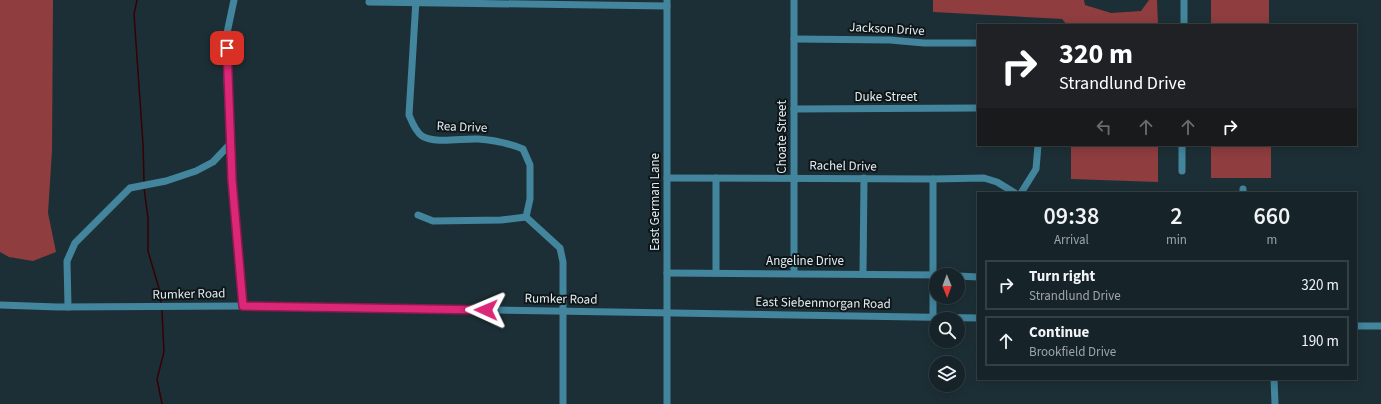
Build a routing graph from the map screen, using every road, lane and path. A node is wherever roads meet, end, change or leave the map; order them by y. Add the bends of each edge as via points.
1 (234, 0) edge
2 (794, 0) edge
3 (1184, 0) edge
4 (369, 2) dead end
5 (416, 2) edge
6 (667, 3) edge
7 (1184, 24) edge
8 (794, 39) junction
9 (977, 43) edge
10 (977, 108) edge
11 (794, 109) junction
12 (230, 144) junction
13 (1038, 146) edge
14 (1182, 146) edge
15 (1182, 171) dead end
16 (667, 178) junction
17 (716, 178) junction
18 (794, 178) junction
19 (864, 178) junction
20 (933, 179) junction
21 (1013, 192) edge
22 (1022, 192) edge
23 (418, 215) dead end
24 (526, 217) junction
25 (933, 268) edge
26 (667, 273) junction
27 (716, 273) junction
28 (794, 273) junction
29 (863, 274) junction
30 (929, 274) edge
31 (965, 276) edge
32 (977, 277) edge
33 (0, 305) edge
34 (243, 306) junction
35 (68, 307) junction
36 (564, 312) junction
37 (667, 312) junction
38 (929, 317) edge
39 (965, 318) edge
40 (977, 318) edge
41 (1357, 326) edge
42 (1381, 326) edge
43 (1274, 380) edge
44 (563, 404) edge
45 (667, 404) edge
46 (1275, 404) edge

1 - 12 street via 227,33
2 - 8 street, Choate Street
3 - 7 street
4 - 5 street
5 - 6 street
5 - 24 street, Rea Drive via 409,115 413,126 422,136 434,139 505,142 523,149 530,165 530,199
6 - 16 street, East German Lane
8 - 9 street, Jackson Drive
8 - 11 street, Choate Street
10 - 11 street, Duke Street
11 - 18 street, Choate Street
12 - 34 street
12 - 35 street via 213,162 196,171 166,181 130,188 75,243 67,261
13 - 22 street via 1036,169
14 - 15 street
16 - 17 street, Rachel Drive
16 - 26 street, East German Lane
17 - 18 street, Rachel Drive
17 - 27 street
18 - 19 street, Rachel Drive
18 - 28 street, Choate Street
19 - 20 street, Rachel Drive
19 - 29 street
20 - 21 street, Rachel Drive via 984,178
20 - 25 street
23 - 24 street via 433,221
24 - 36 street via 560,248 564,262
26 - 27 street, Angeline Drive
26 - 37 street, East German Lane
27 - 28 street, Angeline Drive
28 - 29 street, Angeline Drive
29 - 30 street, Angeline Drive
31 - 32 street
33 - 35 street, Rumker Road
34 - 35 street, Rumker Road
34 - 36 street, Rumker Road
36 - 37 street, Rumker Road
36 - 44 street
37 - 38 street, East Siebenmorgan Road
37 - 45 street, East German Lane
39 - 40 street, East Siebenmorgan Road
41 - 42 street
43 - 46 street

